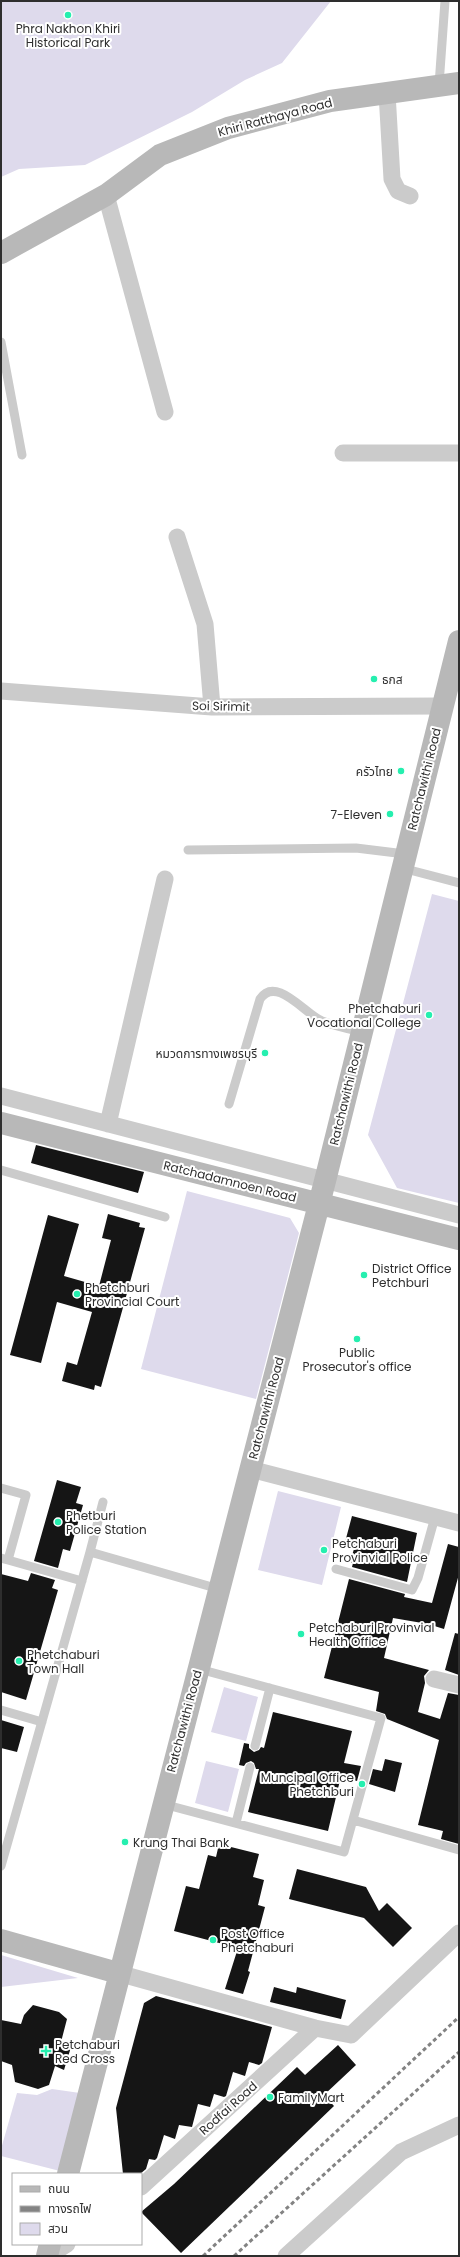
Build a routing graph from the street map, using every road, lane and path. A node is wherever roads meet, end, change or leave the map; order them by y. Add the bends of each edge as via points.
1 (445, 1) edge
2 (449, 84) edge
3 (387, 93) junction
4 (106, 194) junction
5 (410, 196) dead end
6 (1, 253) edge
7 (1, 342) edge
8 (165, 412) dead end
9 (343, 453) dead end
10 (459, 453) edge
11 (22, 455) dead end
12 (177, 537) dead end
13 (459, 641) edge
14 (456, 662) edge
15 (1, 691) edge
16 (442, 706) junction
17 (212, 707) junction
18 (188, 850) dead end
19 (404, 861) junction
20 (165, 879) dead end
21 (459, 883) edge
22 (362, 1032) junction
23 (1, 1096) edge
24 (229, 1104) dead end
25 (1, 1123) edge
26 (108, 1124) junction
27 (125, 1129) junction
28 (118, 1153) junction
29 (1, 1170) edge
30 (325, 1181) junction
31 (318, 1204) junction
32 (459, 1215) edge
33 (165, 1217) dead end
34 (459, 1239) edge
35 (250, 1469) junction
36 (1, 1488) edge
37 (103, 1502) dead end
38 (435, 1516) junction
39 (459, 1523) edge
40 (90, 1552) junction
41 (4, 1559) edge
42 (336, 1569) dead end
43 (82, 1581) junction
44 (219, 1589) junction
45 (198, 1669) junction
46 (434, 1679) dead end
47 (459, 1685) edge
48 (270, 1688) junction
49 (1, 1710) edge
50 (42, 1722) junction
51 (255, 1746) dead end
52 (250, 1767) dead end
53 (162, 1804) junction
54 (353, 1820) junction
55 (236, 1823) junction
56 (459, 1850) edge
57 (1, 1866) edge
58 (459, 1933) edge
59 (1, 1940) edge
60 (118, 1973) junction
61 (315, 2028) junction
62 (459, 2125) edge
63 (68, 2173) edge
64 (142, 2186) edge
65 (50, 2245) edge
66 (65, 2245) edge
67 (48, 2256) edge
68 (286, 2256) edge

1 - 2 lane
2 - 3 main road, Khiri Ratthaya Road
3 - 4 main road, Khiri Ratthaya Road via 330,101 228,128 160,155
3 - 5 street via 392,179 398,191
4 - 6 main road, Khiri Ratthaya Road
4 - 8 street
7 - 11 lane
9 - 10 street
12 - 17 street via 205,624
13 - 14 main road, Ratchawithi Road
14 - 16 main road, Ratchawithi Road
15 - 17 street, Soi Sirimit
16 - 17 street, Soi Sirimit
16 - 19 main road, Ratchawithi Road
18 - 19 lane via 356,848
19 - 21 lane
19 - 22 main road, Ratchawithi Road
20 - 26 street
22 - 24 lane via 322,1021 301,1004 276,991 264,993 260,998
22 - 30 main road, Ratchawithi Road
23 - 26 street
25 - 28 main road, Ratchadamnoen Road
26 - 27 street
27 - 28 street
27 - 30 street
28 - 31 main road, Ratchadamnoen Road
29 - 33 lane
30 - 31 main road, Ratchawithi Road
30 - 32 street
31 - 34 main road, Ratchadamnoen Road
31 - 35 main road, Ratchawithi Road
35 - 38 street
35 - 44 main road, Ratchawithi Road
36 - 41 lane via 26,1495
37 - 40 lane
38 - 39 street
38 - 42 lane via 418,1578 412,1590
40 - 43 lane
40 - 44 lane
41 - 43 lane
43 - 50 lane
44 - 45 main road, Ratchawithi Road
45 - 48 lane
45 - 53 main road, Ratchawithi Road
46 - 47 street
48 - 51 lane
48 - 54 lane via 381,1718
49 - 50 lane
50 - 57 lane
52 - 55 lane
53 - 55 lane
53 - 60 main road, Ratchawithi Road
54 - 55 lane via 344,1852
54 - 56 lane
58 - 61 street via 351,2035
59 - 60 main road
60 - 61 street
60 - 63 main road, Ratchawithi Road
61 - 64 street, Rodfai Road
62 - 68 street via 401,2152
65 - 67 main road
66 - 67 street

